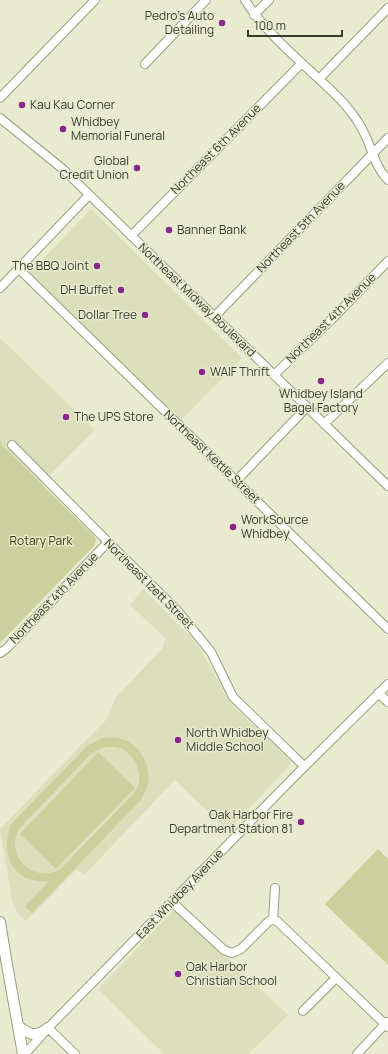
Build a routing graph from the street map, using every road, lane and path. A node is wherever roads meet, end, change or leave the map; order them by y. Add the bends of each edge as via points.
1 (95, 0) edge
2 (206, 0) edge
3 (245, 0) edge
4 (269, 0) edge
5 (388, 8) edge
6 (254, 15) junction
7 (302, 63) junction
8 (145, 64) dead end
9 (319, 79) junction
10 (0, 98) edge
11 (0, 118) edge
12 (388, 138) edge
13 (372, 154) junction
14 (388, 180) edge
15 (89, 195) junction
16 (131, 236) junction
17 (388, 261) edge
18 (19, 269) junction
19 (0, 288) edge
20 (214, 317) junction
21 (388, 363) edge
22 (274, 375) junction
23 (307, 407) junction
24 (324, 424) junction
25 (12, 445) dead end
26 (236, 481) junction
27 (388, 486) edge
28 (108, 542) junction
29 (388, 629) edge
30 (0, 653) edge
31 (388, 684) edge
32 (378, 693) junction
33 (388, 702) edge
34 (304, 766) junction
35 (275, 888) dead end
36 (172, 902) junction
37 (273, 920) junction
38 (0, 922) edge
39 (3, 960) edge
40 (336, 978) junction
41 (303, 1011) dead end
42 (387, 1024) edge
43 (18, 1026) junction
44 (48, 1028) junction
45 (24, 1054) edge
46 (75, 1054) edge
47 (357, 1054) edge

1 - 10 street
2 - 8 street
3 - 6 street
4 - 6 street
5 - 9 street
6 - 7 street
7 - 9 street
7 - 16 street, Northeast 6th Avenue
9 - 13 street via 351,111 366,137
11 - 15 street, Northeast Midway Boulevard via 64,170
12 - 13 street, Northeast 5th Avenue
13 - 14 street
13 - 20 street, Northeast 5th Avenue
15 - 16 street, Northeast Midway Boulevard
15 - 18 street
16 - 20 street, Northeast Midway Boulevard
17 - 22 street, Northeast 4th Avenue
18 - 19 street
18 - 26 street, Northeast Kettle Street
20 - 22 street, Northeast Midway Boulevard
21 - 24 street
22 - 23 street, Northeast Midway Boulevard
23 - 24 street, Northeast Midway Boulevard
23 - 26 street
24 - 27 street, Northeast Midway Boulevard
25 - 28 street, Northeast Izett Street
26 - 29 street, Northeast Kettle Street
28 - 30 street, Northeast 4th Avenue
28 - 34 street, Northeast Izett Street via 193,629 211,652 228,688 240,704
31 - 32 street, East Whidbey Avenue
32 - 33 street
32 - 34 street, East Whidbey Avenue
34 - 36 street, East Whidbey Avenue
35 - 37 street
36 - 37 street via 224,950 232,953 241,949 265,924
36 - 44 street, East Whidbey Avenue
37 - 40 street via 281,923
38 - 39 main road
39 - 43 main road
40 - 41 street
40 - 42 street
42 - 47 street
43 - 44 main road via 36,1035
43 - 45 main road
44 - 45 street, East Whidbey Avenue
44 - 46 street

